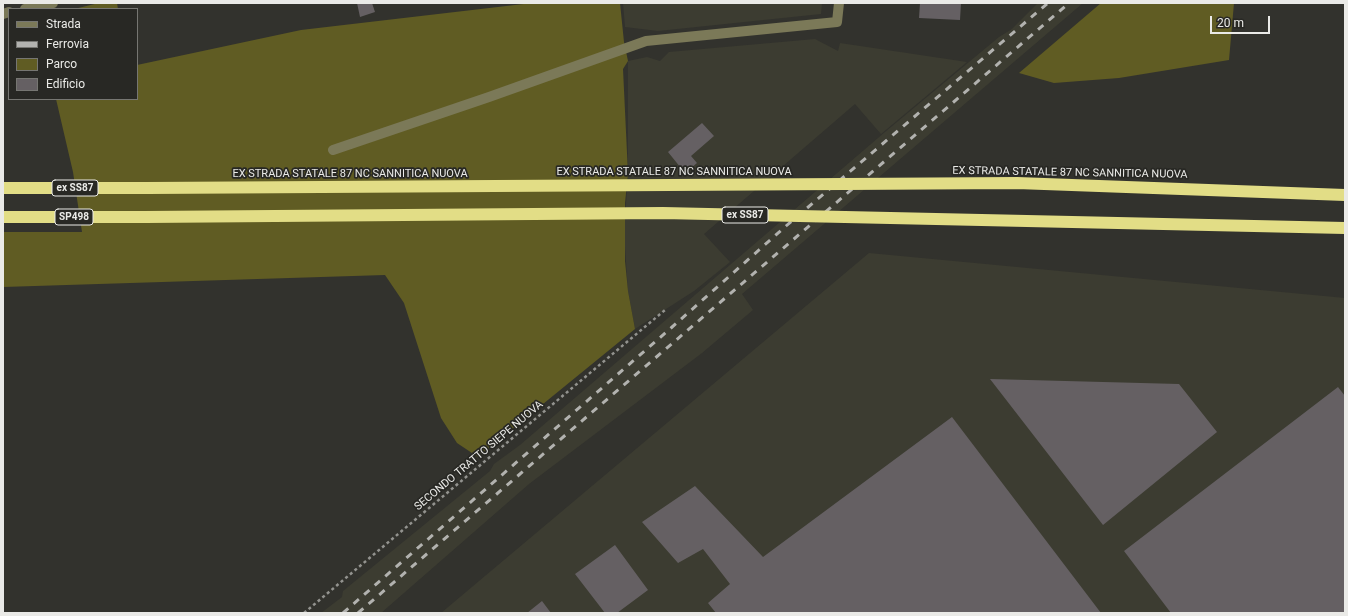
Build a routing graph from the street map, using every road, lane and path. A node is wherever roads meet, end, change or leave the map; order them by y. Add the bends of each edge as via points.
1 (53, 3) edge
2 (839, 3) edge
3 (30, 8) edge
4 (333, 150) dead end
5 (3, 188) edge
6 (1345, 196) edge
7 (3, 217) edge
8 (145, 217) joint
9 (1345, 228) edge
10 (665, 310) dead end
11 (304, 613) edge

1 - 3 street
2 - 4 street via 837,22 646,41
5 - 6 highway, EX STRADA STATALE 87 NC SANNITICA NUOVA / ex SS87, bridge via 1017,183
7 - 8 highway, SP498
8 - 9 highway, ex SS87, bridge via 663,213
10 - 11 path, SECONDO TRATTO SIEPE NUOVA

